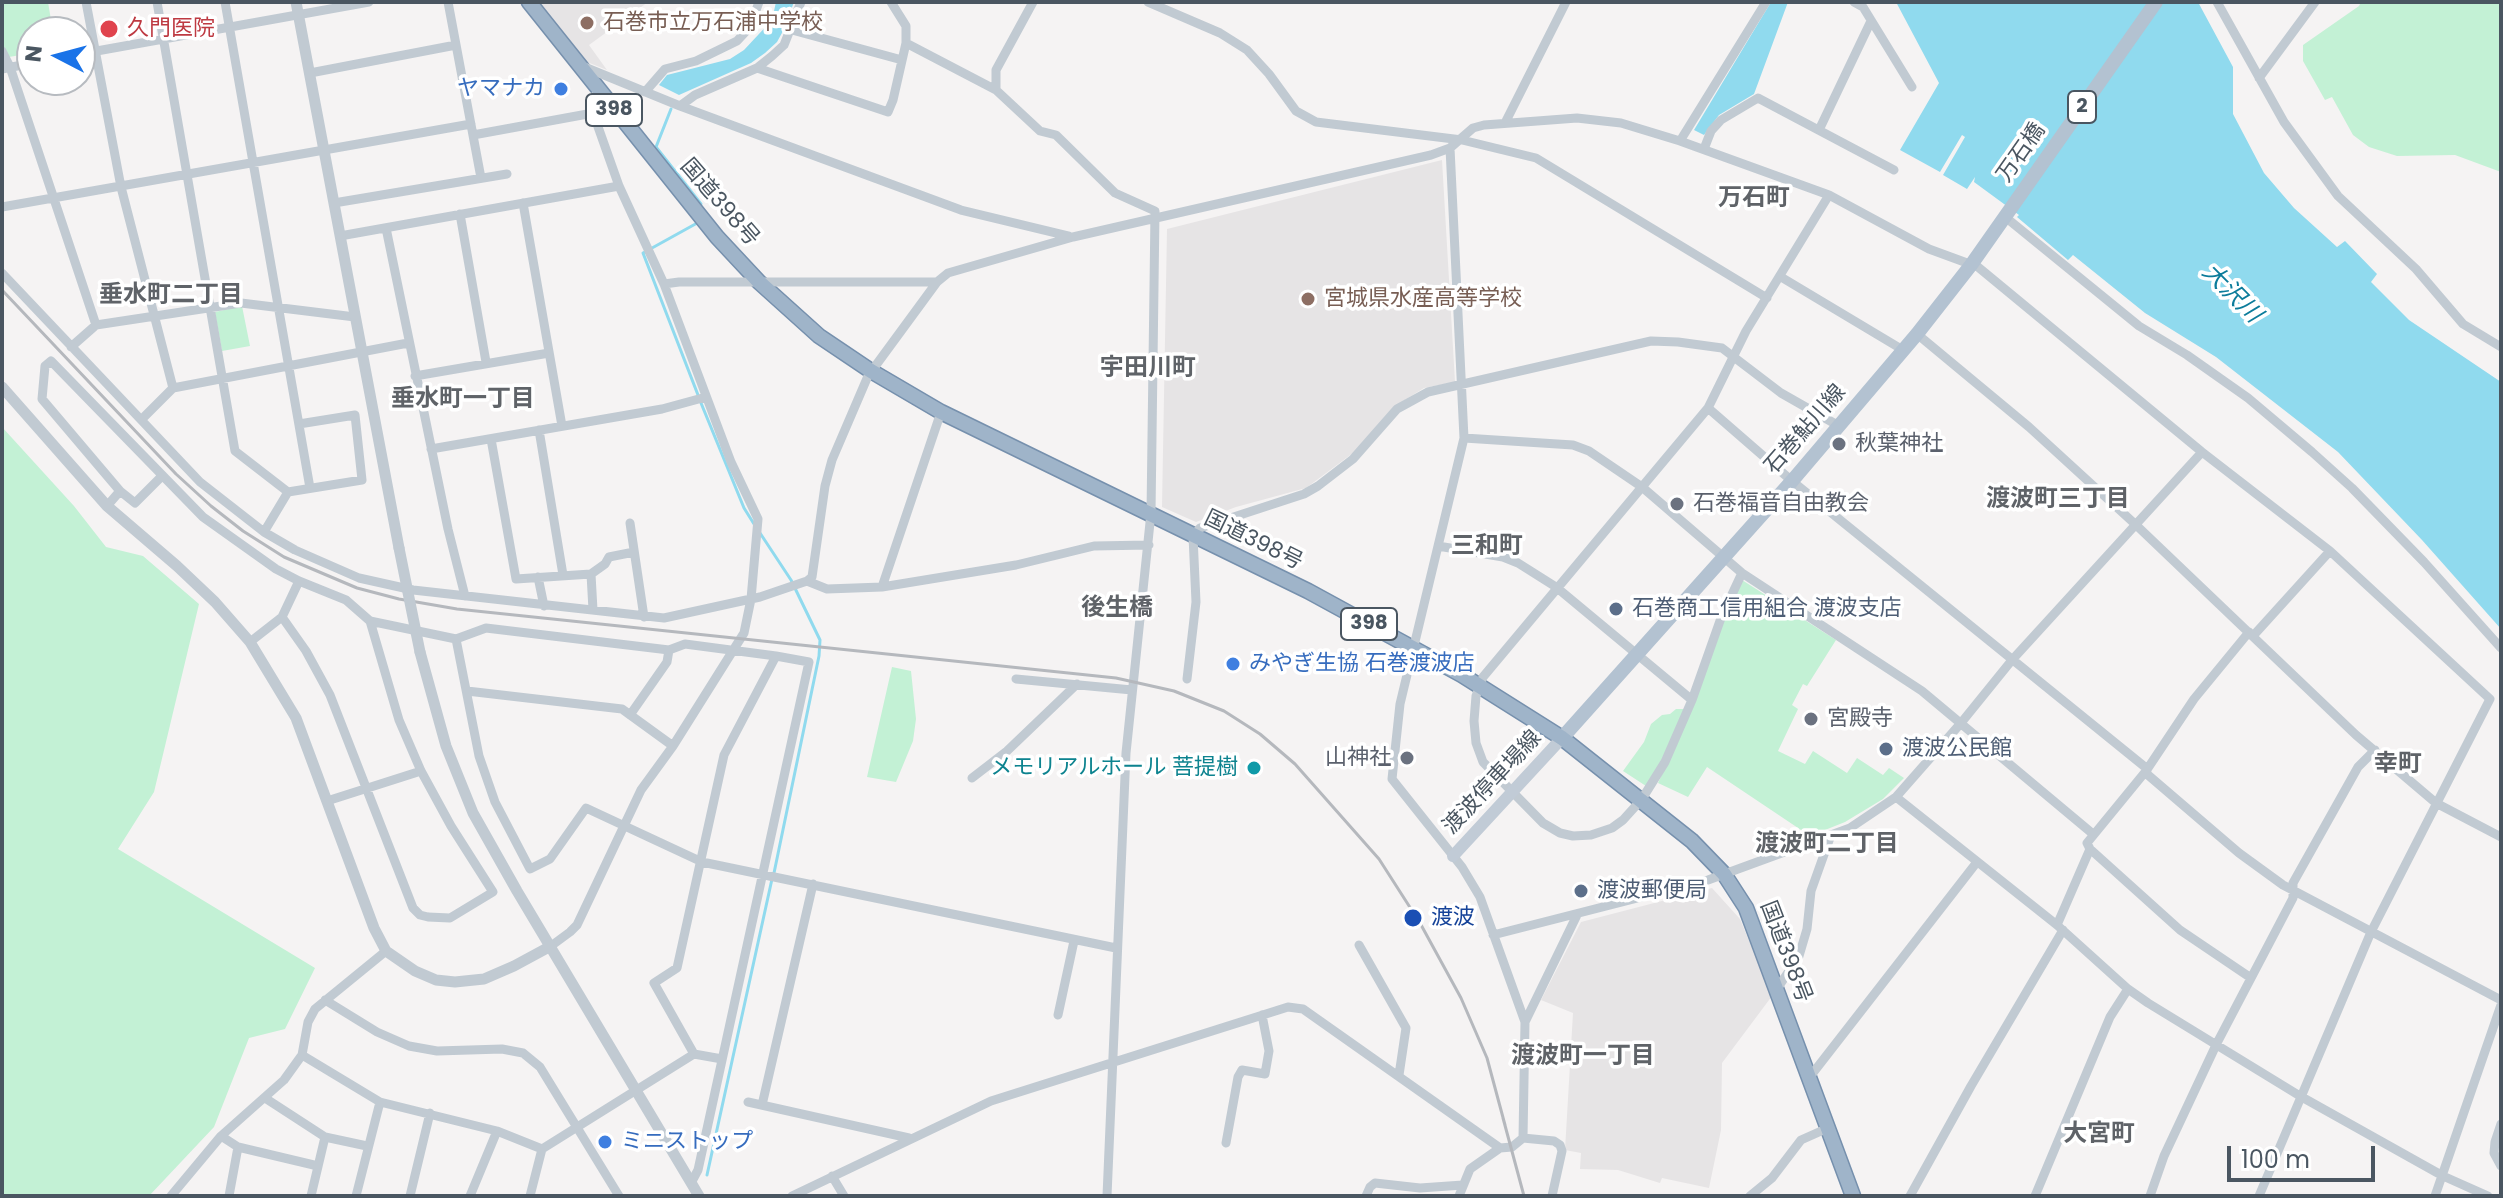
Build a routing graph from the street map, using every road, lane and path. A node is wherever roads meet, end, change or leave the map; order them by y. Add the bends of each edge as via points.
1 (157, 2) edge
2 (225, 2) edge
3 (296, 2) edge
4 (369, 2) edge
5 (448, 2) edge
6 (529, 2) edge
7 (759, 2) edge
8 (801, 2) edge
9 (891, 2) edge
10 (1033, 2) edge
11 (1148, 2) edge
12 (1566, 2) edge
13 (1766, 2) edge
14 (1854, 2) edge
15 (2156, 2) edge
16 (2217, 2) edge
17 (2315, 2) edge
18 (1164, 5) edge
19 (298, 15) junction
20 (1871, 21) junction
21 (229, 27) junction
22 (792, 30) junction
23 (163, 39) junction
24 (906, 43) junction
25 (456, 45) junction
26 (2, 51) edge
27 (96, 52) joint
28 (902, 60) junction
29 (579, 64) junction
30 (6, 68) edge
31 (757, 68) junction
32 (310, 73) junction
33 (2259, 78) junction
34 (1912, 87) dead end
35 (598, 89) junction
36 (996, 90) junction
37 (645, 92) junction
38 (680, 106) junction
39 (593, 113) junction
40 (1505, 123) junction
41 (471, 124) junction
42 (1819, 130) junction
43 (473, 135) junction
44 (1462, 140) junction
45 (1680, 141) junction
46 (1450, 148) junction
47 (324, 149) junction
48 (1704, 149) junction
49 (253, 163) junction
50 (1894, 170) dead end
51 (507, 174) dead end
52 (187, 175) junction
53 (481, 178) junction
54 (619, 186) junction
55 (121, 187) junction
56 (1829, 195) junction
57 (54, 198) junction
58 (334, 203) junction
59 (523, 203) junction
60 (2, 207) edge
61 (460, 214) junction
62 (2006, 214) junction
63 (1156, 219) junction
64 (386, 228) junction
65 (340, 236) junction
66 (1073, 237) junction
67 (1971, 265) junction
68 (2, 273) edge
69 (1781, 277) junction
70 (759, 282) junction
71 (937, 282) junction
72 (664, 284) junction
73 (1767, 298) junction
74 (210, 308) junction
75 (278, 308) junction
76 (152, 315) junction
77 (355, 317) junction
78 (96, 325) junction
79 (1917, 334) junction
80 (408, 343) junction
81 (71, 347) junction
82 (2501, 347) edge
83 (361, 350) junction
84 (1903, 350) junction
85 (549, 353) junction
86 (1733, 354) junction
87 (486, 362) junction
88 (288, 364) junction
89 (871, 371) junction
90 (415, 376) junction
91 (223, 379) junction
92 (1463, 382) junction
93 (2, 387) edge
94 (173, 388) junction
95 (702, 399) junction
96 (1708, 408) junction
97 (941, 412) junction
98 (142, 419) junction
99 (299, 424) junction
100 (562, 426) junction
101 (1839, 426) junction
102 (539, 430) junction
103 (1464, 438) junction
104 (491, 439) junction
105 (431, 449) junction
106 (2202, 452) junction
107 (161, 477) junction
108 (1792, 481) junction
109 (1642, 487) junction
110 (310, 488) junction
111 (120, 491) junction
112 (288, 492) junction
113 (107, 506) junction
114 (1151, 513) junction
115 (630, 523) dead end
116 (2135, 524) junction
117 (264, 532) junction
118 (1193, 536) junction
119 (1149, 545) junction
120 (1438, 546) junction
121 (2330, 551) junction
122 (634, 552) junction
123 (1725, 556) junction
124 (1742, 573) junction
125 (591, 574) junction
126 (563, 575) junction
127 (538, 577) junction
128 (299, 581) junction
129 (799, 584) junction
130 (882, 587) junction
131 (1556, 587) junction
132 (465, 596) junction
133 (751, 599) junction
134 (544, 606) junction
135 (593, 610) junction
136 (282, 617) junction
137 (644, 617) junction
138 (370, 621) junction
139 (2251, 634) junction
140 (456, 639) junction
141 (250, 642) junction
142 (2501, 648) edge
143 (1415, 649) junction
144 (669, 650) junction
145 (735, 650) junction
146 (1638, 654) junction
147 (776, 656) junction
148 (2012, 660) junction
149 (1016, 679) dead end
150 (1187, 679) dead end
151 (1077, 684) junction
152 (1479, 686) junction
153 (1132, 690) junction
154 (467, 691) junction
155 (1692, 700) junction
156 (630, 715) junction
157 (1961, 723) junction
158 (1562, 738) junction
159 (673, 746) junction
160 (2375, 750) junction
161 (421, 771) junction
162 (2146, 771) junction
163 (972, 778) dead end
164 (367, 790) junction
165 (1511, 793) junction
166 (1896, 797) junction
167 (1642, 799) junction
168 (327, 801) junction
169 (2436, 803) junction
170 (625, 824) junction
171 (2093, 834) junction
172 (1831, 835) junction
173 (2501, 837) edge
174 (2090, 849) junction
175 (1453, 856) junction
176 (702, 862) junction
177 (1977, 862) junction
178 (762, 873) junction
179 (1724, 874) junction
180 (813, 884) junction
181 (2293, 890) junction
182 (1577, 915) junction
183 (2060, 928) junction
184 (2371, 932) junction
185 (1493, 935) junction
186 (1074, 941) junction
187 (1359, 945) dead end
188 (551, 946) junction
189 (1116, 948) junction
190 (386, 951) junction
191 (2251, 978) junction
192 (1777, 989) junction
193 (2128, 989) junction
194 (325, 1000) junction
195 (2501, 1003) edge
196 (1058, 1015) dead end
197 (1262, 1015) junction
198 (1525, 1022) junction
199 (2217, 1043) junction
200 (694, 1054) junction
201 (302, 1055) junction
202 (722, 1059) junction
203 (1113, 1061) junction
204 (1399, 1075) junction
205 (1809, 1078) junction
206 (636, 1088) junction
207 (2300, 1096) junction
208 (265, 1098) junction
209 (380, 1102) junction
210 (748, 1102) dead end
211 (762, 1105) junction
212 (430, 1113) junction
213 (2501, 1124) edge
214 (577, 1126) junction
215 (1828, 1128) junction
216 (497, 1131) junction
217 (221, 1136) junction
218 (325, 1137) junction
219 (909, 1138) junction
220 (1523, 1138) junction
221 (1226, 1143) dead end
222 (367, 1146) junction
223 (238, 1147) junction
224 (1500, 1148) junction
225 (542, 1149) junction
226 (318, 1166) junction
227 (2501, 1166) edge
228 (832, 1176) junction
229 (2443, 1176) junction
230 (691, 1183) junction
231 (1463, 1185) junction
232 (171, 1196) edge
233 (229, 1196) edge
234 (311, 1196) edge
235 (356, 1196) edge
236 (410, 1196) edge
237 (470, 1196) edge
238 (530, 1196) edge
239 (619, 1196) edge
240 (699, 1196) edge
241 (792, 1196) edge
242 (844, 1196) edge
243 (1107, 1196) edge
244 (1366, 1196) edge
245 (1459, 1196) edge
246 (1552, 1196) edge
247 (1750, 1196) edge
248 (1853, 1196) edge
249 (1910, 1196) edge
250 (2035, 1196) edge
251 (2150, 1196) edge
252 (2259, 1196) edge
253 (2435, 1196) edge
254 (2488, 1196) edge

1 - 23 street
2 - 21 street
3 - 19 street
4 - 19 street
5 - 25 street
6 - 29 highway, 国道398号 / 398
7 - 37 street via 750,27 737,41 665,69
8 - 22 street
9 - 24 street via 906,26
10 - 36 street via 996,70
11 - 18 street
12 - 40 street
13 - 45 street
14 - 20 street
15 - 62 main road, 万石橋 / 2
16 - 33 street
17 - 33 street
18 - 44 street via 1247,50 1296,111 1316,122
19 - 21 street
19 - 32 street
20 - 34 street
20 - 42 street
21 - 23 street
21 - 49 street
22 - 28 street
22 - 31 street via 784,45
23 - 27 street
23 - 52 street
24 - 28 street
24 - 36 street
25 - 32 street
25 - 41 street
26 - 30 street
27 - 55 street
28 - 31 street via 888,112
29 - 35 highway, 国道398号 / 398
29 - 37 street
30 - 57 street
31 - 38 street
32 - 47 street
33 - 82 street via 2338,196 2416,269 2463,324
35 - 39 street
35 - 70 highway, 国道398号 / 398 via 702,220
36 - 63 street via 1040,131 1056,135 1115,193 1155,211
37 - 38 street
38 - 66 street via 961,210
39 - 43 street
39 - 54 street
40 - 44 street via 1478,126
40 - 45 street via 1607,120
41 - 43 street
41 - 47 street
42 - 48 street via 1758,98 1721,120
42 - 50 street
43 - 53 street
44 - 46 street
44 - 73 street via 1544,161
45 - 48 street
46 - 63 street
46 - 92 street
47 - 49 street
47 - 58 street
48 - 56 street
49 - 52 street
49 - 75 street
51 - 53 street
52 - 55 street
52 - 74 street
53 - 58 street
54 - 59 street
54 - 72 street
55 - 57 street
55 - 76 street
56 - 67 street via 1929,249
56 - 69 street
57 - 60 street
57 - 78 street
58 - 65 street
59 - 61 street
59 - 85 street
61 - 64 street
61 - 87 street
62 - 67 main road, 石巻鮎川線 / 2
62 - 142 street via 2139,326 2248,398 2312,452 2414,551
63 - 66 street
63 - 114 street
64 - 65 street
64 - 80 street
65 - 77 street
66 - 71 street via 948,273
67 - 79 main road, 石巻鮎川線 / 2
67 - 106 street
68 - 81 street
69 - 73 street
69 - 84 street
70 - 71 street
70 - 72 street
70 - 89 highway, 国道398号 / 398 via 819,336
71 - 89 street
72 - 95 street
73 - 86 street
74 - 75 street via 241,303
74 - 76 street
74 - 91 street
75 - 77 street
75 - 88 street
76 - 78 street
76 - 94 street
77 - 83 street
78 - 81 street
79 - 84 main road, 石巻鮎川線 / 2
79 - 116 street
80 - 83 street
80 - 90 street
81 - 98 street
83 - 88 street
83 - 188 street, bridge via 420,652 446,746 468,803
84 - 101 main road, 石巻鮎川線 / 2
85 - 87 street
85 - 100 street
86 - 92 street via 1722,348 1651,341
86 - 96 street
86 - 101 street via 1781,393
87 - 90 street
88 - 91 street
88 - 99 street
89 - 97 highway, 国道398号 / 398
89 - 129 street via 832,460 815,571
90 - 105 street
91 - 94 street
91 - 112 street via 235,451
92 - 103 street
92 - 118 street via 1397,409 1353,459 1304,494 1200,528
93 - 113 street
94 - 98 street
95 - 100 street
95 - 133 street via 757,528
96 - 108 street
96 - 109 street
97 - 114 highway, 国道398号 / 398
97 - 130 street
98 - 117 street via 200,482
99 - 110 street
99 - 110 street via 355,415 362,480
100 - 102 street
101 - 108 main road, 石巻鮎川線 / 2
102 - 104 street
102 - 126 street
103 - 109 street via 1573,445
103 - 120 street
104 - 105 street
104 - 127 street via 516,579
105 - 132 street
106 - 116 street
106 - 121 street
107 - 111 street via 135,503
107 - 111 street via 51,361 45,366 42,399
107 - 128 street via 203,517
108 - 123 main road, 石巻鮎川線 / 2
108 - 148 street
109 - 123 street
109 - 131 street
110 - 112 street
111 - 113 street
112 - 117 street
113 - 141 street via 215,602
114 - 118 highway, 国道398号 / 398
114 - 119 street
115 - 122 street
116 - 139 street
116 - 148 street
117 - 132 street via 359,578
118 - 143 highway, 国道398号 / 398
118 - 150 street via 1196,602
119 - 130 street via 1094,546
119 - 153 street
120 - 131 street via 1503,557
120 - 143 street
121 - 139 street
121 - 169 street via 2490,699
122 - 125 street via 609,557
122 - 137 street
123 - 124 street
123 - 146 main road, 石巻鮎川線 / 2
124 - 155 street
124 - 157 street via 1922,691
125 - 126 street
125 - 135 street
126 - 127 street
127 - 134 street
128 - 136 street
128 - 138 street via 346,600
129 - 130 street
129 - 133 street
131 - 146 street
131 - 152 street
132 - 134 street
133 - 137 street via 664,618
133 - 145 street
134 - 135 street
135 - 137 street
136 - 141 street
136 - 164 street via 330,695
138 - 140 street
138 - 161 street via 399,720
139 - 160 street
139 - 162 street via 2194,699
140 - 144 street via 486,628
140 - 154 street
141 - 168 street via 296,718
143 - 152 highway, 国道398号 / 398
143 - 175 street via 1400,704 1392,779
144 - 145 street via 685,644
144 - 156 street via 667,662
145 - 147 street
145 - 159 street
146 - 155 street
146 - 158 main road, 石巻鮎川線 / 2
147 - 176 street via 724,755
147 - 178 street via 809,662
148 - 157 street
148 - 162 street
149 - 151 street
151 - 153 street
151 - 163 street
152 - 158 highway, 国道398号 / 398
152 - 165 street via 1476,743 1483,762
153 - 189 street
154 - 156 street via 614,707
154 - 170 street via 479,756 495,802 530,869 550,859 586,808
155 - 167 street
156 - 159 street
157 - 166 street
157 - 171 street
158 - 165 main road, 渡波停車場線
158 - 167 highway, 国道398号 / 398
159 - 170 street via 641,790
160 - 169 street
160 - 181 street via 2358,767
161 - 164 street
161 - 164 street via 493,892 450,918 420,915 413,908
162 - 171 street
162 - 181 street via 2239,853
164 - 168 street
165 - 167 street via 1543,823 1573,836 1612,828
165 - 175 main road, 渡波停車場線
166 - 172 street
166 - 177 street
167 - 179 highway, 国道398号 / 398
168 - 190 street
169 - 173 street
169 - 184 street
170 - 176 street
170 - 188 street via 577,925
171 - 174 street via 2087,843
172 - 179 street
172 - 192 street via 1811,891 1799,956
174 - 183 street
174 - 191 street via 2180,930
175 - 185 street via 1480,897
176 - 178 street
176 - 200 street via 677,968 654,983
177 - 183 street
177 - 205 street
178 - 180 street
178 - 202 street
179 - 182 street
179 - 192 highway, 国道398号 / 398 via 1746,908
180 - 186 street
180 - 211 street
181 - 184 street
181 - 191 street
182 - 185 street
182 - 198 street
183 - 193 street
183 - 249 street
184 - 195 street
184 - 207 street
185 - 198 street
186 - 189 street
186 - 196 street
187 - 204 street via 1406,1028
188 - 190 street via 484,979 455,982 415,971
188 - 206 street
189 - 203 street
190 - 194 street
191 - 199 street
192 - 205 highway, 国道398号 / 398
193 - 199 street
193 - 250 street via 2110,1017
194 - 201 street via 308,1022
194 - 214 street via 409,1046 523,1053 540,1067
195 - 229 street
197 - 203 street
197 - 204 street via 1288,1007 1303,1009
197 - 221 street via 1269,1051 1265,1074 1242,1070 1238,1077
198 - 220 street
199 - 207 street
199 - 251 street
200 - 202 street
200 - 206 street
201 - 208 street
201 - 209 street
202 - 230 street
203 - 219 street via 991,1101
203 - 243 street
204 - 224 street
205 - 215 highway, 国道398号 / 398
206 - 214 street
206 - 230 street
207 - 229 street
207 - 252 street
208 - 217 street
208 - 218 street
209 - 212 street
209 - 222 street
210 - 211 street
211 - 219 street
212 - 216 street
212 - 236 street
213 - 227 street via 2494,1153
214 - 225 street
214 - 239 street
215 - 247 street via 1801,1140 1772,1178
215 - 248 highway, 国道398号 / 398
216 - 225 street
216 - 237 street
217 - 223 street
217 - 232 street
218 - 222 street
218 - 226 street
219 - 228 street
220 - 224 street
220 - 246 street via 1560,1145
222 - 235 street
223 - 226 street
223 - 233 street
224 - 231 street via 1470,1169
225 - 238 street
226 - 234 street
228 - 241 street
228 - 242 street
229 - 253 street
229 - 254 street
230 - 240 street
231 - 244 street via 1375,1183
231 - 245 street

